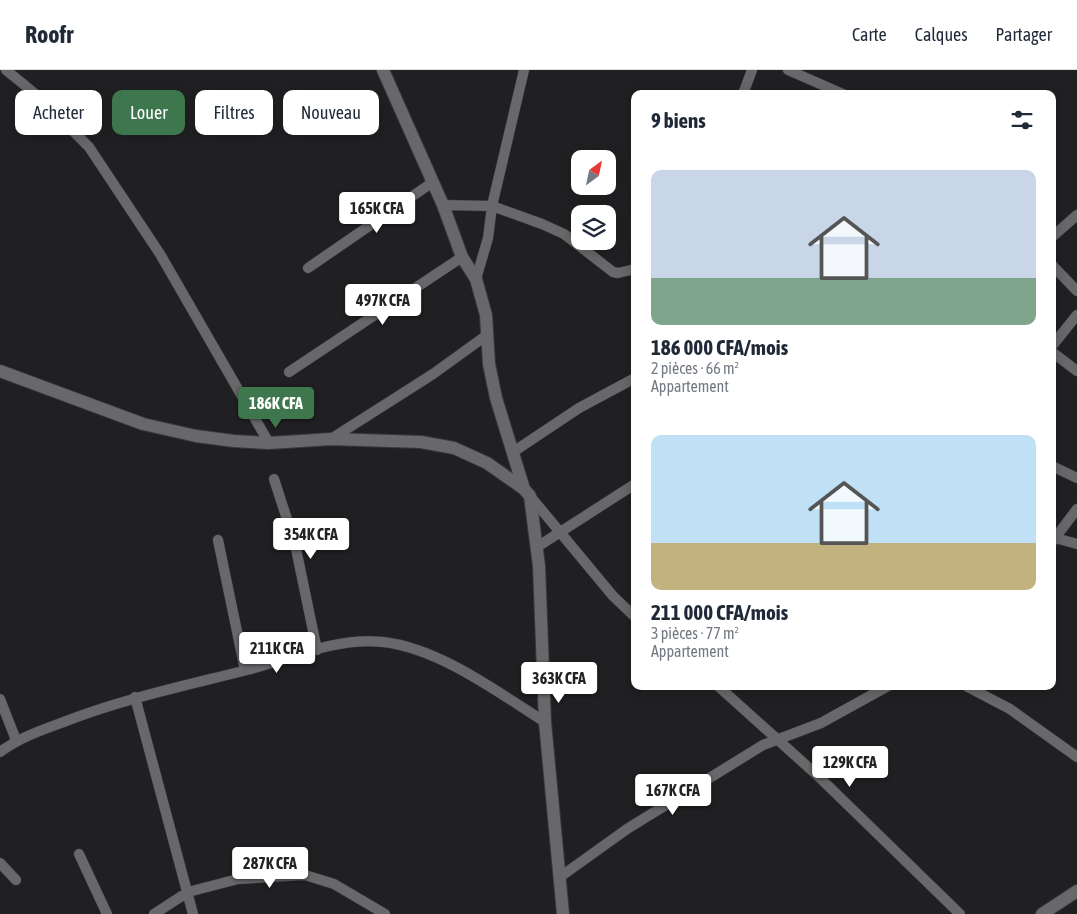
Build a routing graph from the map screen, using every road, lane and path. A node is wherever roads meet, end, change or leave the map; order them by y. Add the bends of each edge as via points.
1 (6, 70) edge
2 (383, 70) edge
3 (524, 70) edge
4 (752, 70) edge
5 (788, 70) edge
6 (744, 90) edge
7 (834, 90) edge
8 (433, 182) junction
9 (443, 205) junction
10 (492, 206) junction
11 (1077, 215) edge
12 (1056, 233) edge
13 (462, 257) junction
14 (308, 268) dead end
15 (1056, 268) edge
16 (631, 270) edge
17 (476, 279) junction
18 (1077, 292) edge
19 (1077, 315) edge
20 (487, 335) junction
21 (1056, 341) edge
22 (1056, 355) edge
23 (1077, 370) edge
24 (0, 371) edge
25 (289, 372) dead end
26 (631, 380) edge
27 (331, 439) junction
28 (269, 443) junction
29 (513, 452) junction
30 (1056, 468) edge
31 (1077, 478) edge
32 (274, 479) dead end
33 (631, 487) edge
34 (527, 493) junction
35 (1077, 509) edge
36 (561, 531) junction
37 (1056, 537) edge
38 (218, 540) dead end
39 (1056, 540) edge
40 (1077, 544) edge
41 (537, 547) junction
42 (631, 613) edge
43 (317, 650) junction
44 (245, 670) junction
45 (723, 690) edge
46 (881, 690) edge
47 (974, 690) edge
48 (136, 698) junction
49 (0, 699) edge
50 (545, 722) junction
51 (776, 738) junction
52 (16, 740) junction
53 (0, 752) edge
54 (1077, 757) edge
55 (79, 854) dead end
56 (0, 863) edge
57 (560, 877) junction
58 (16, 880) dead end
59 (1077, 891) edge
60 (188, 892) junction
61 (107, 914) edge
62 (154, 914) edge
63 (193, 914) edge
64 (385, 914) edge
65 (563, 914) edge
66 (960, 914) edge
67 (1042, 914) edge

1 - 28 street via 39,97 89,147 173,275
2 - 8 street
3 - 10 street
4 - 6 street
5 - 7 street
8 - 9 street
8 - 14 street
9 - 10 street
9 - 13 street
10 - 16 street via 564,234 613,272
10 - 17 street via 488,238
11 - 12 street
13 - 17 street
13 - 25 street
15 - 18 street
17 - 20 street via 486,315
19 - 21 street
20 - 27 street
20 - 29 street via 496,398
22 - 23 street
24 - 28 street via 143,424 234,441
26 - 29 street via 578,408
27 - 28 street
27 - 34 street via 421,442 454,448 487,463
29 - 34 street
30 - 31 street
32 - 43 street via 295,544
33 - 36 street
34 - 36 street
34 - 41 street
35 - 37 street
36 - 41 street
36 - 42 street via 612,596
38 - 44 street
39 - 40 street
41 - 50 street
43 - 44 street
43 - 50 street via 360,641 385,642 414,650 472,676
44 - 48 street
45 - 51 street
46 - 51 street via 821,723
47 - 54 street via 1010,709
48 - 52 street via 91,711
48 - 60 street
49 - 52 street
50 - 57 street
51 - 57 street via 627,829
51 - 66 street
52 - 53 street
55 - 61 street
56 - 58 street
57 - 65 street
59 - 67 street
60 - 62 street
60 - 63 street
60 - 64 street via 238,879 305,875 334,884

